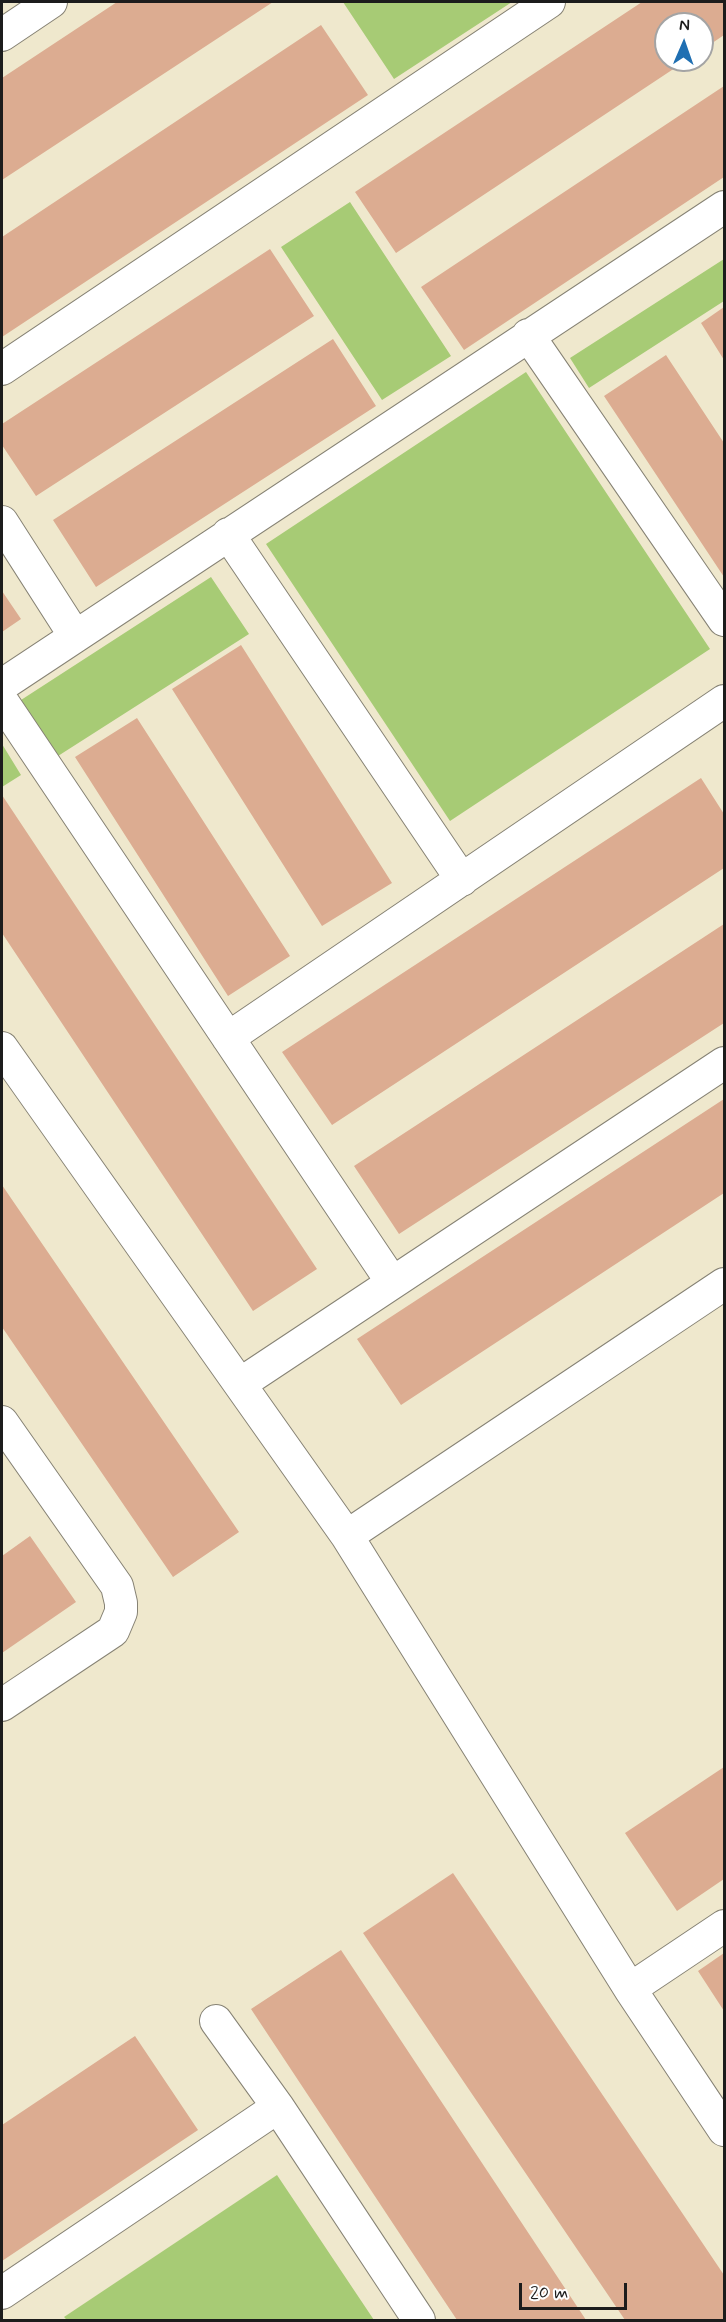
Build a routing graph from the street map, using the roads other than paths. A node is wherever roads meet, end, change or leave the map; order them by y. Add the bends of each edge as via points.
1 (51, 2) edge
2 (549, 2) edge
3 (2, 35) edge
4 (724, 207) edge
5 (528, 335) junction
6 (2, 369) edge
7 (2, 522) edge
8 (228, 534) junction
9 (724, 620) edge
10 (75, 636) junction
11 (2, 685) edge
12 (2, 701) edge
13 (724, 701) edge
14 (462, 880) junction
15 (228, 1038) junction
16 (2, 1048) edge
17 (724, 1064) edge
18 (392, 1282) junction
19 (724, 1284) edge
20 (240, 1384) junction
21 (2, 1422) edge
22 (347, 1536) junction
23 (2, 1705) edge
24 (724, 1926) edge
25 (630, 1989) junction
26 (216, 2021) dead end
27 (278, 2107) junction
28 (724, 2130) edge
29 (2, 2293) edge
30 (419, 2320) edge

1 - 3 street
2 - 6 street
4 - 5 street
5 - 8 street
5 - 9 street
7 - 10 street
8 - 10 street
8 - 14 street
10 - 11 street
12 - 15 street
13 - 14 street
14 - 15 street
15 - 18 street
16 - 20 street
17 - 18 street
18 - 20 street
19 - 22 street
20 - 22 street
21 - 23 street via 117,1586 122,1603 113,1631
22 - 25 street
24 - 25 street
25 - 28 street
26 - 27 street
27 - 29 street
27 - 30 street

